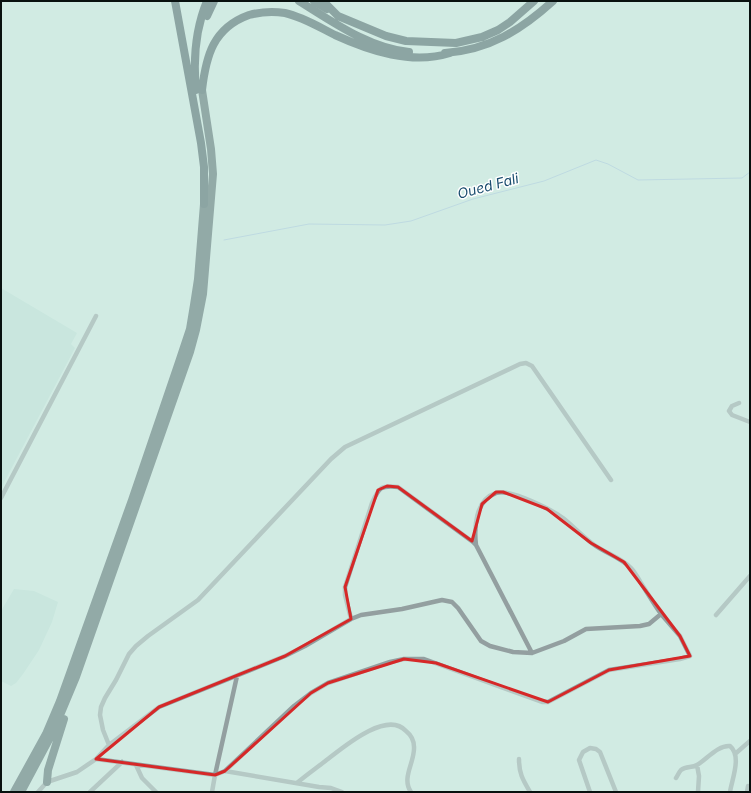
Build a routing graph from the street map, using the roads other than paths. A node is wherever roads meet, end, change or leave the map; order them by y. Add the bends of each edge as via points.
1 (176, 1) edge
2 (207, 1) edge
3 (214, 1) edge
4 (300, 1) edge
5 (314, 1) edge
6 (323, 1) edge
7 (534, 1) edge
8 (553, 1) edge
9 (338, 16) junction
10 (450, 53) junction
11 (202, 90) junction
12 (204, 186) junction
13 (96, 316) dead end
14 (739, 403) dead end
15 (750, 422) edge
16 (611, 480) dead end
17 (1, 498) edge
18 (476, 545) junction
19 (750, 576) edge
20 (661, 614) junction
21 (716, 615) dead end
22 (351, 619) junction
23 (532, 653) junction
24 (237, 676) junction
25 (69, 694) junction
26 (750, 741) edge
27 (109, 745) junction
28 (735, 754) junction
29 (96, 759) junction
30 (519, 759) dead end
31 (122, 762) junction
32 (136, 765) junction
33 (697, 765) junction
34 (225, 771) junction
35 (215, 775) junction
36 (676, 778) dead end
37 (47, 782) junction
38 (297, 783) junction
39 (748, 786) dead end
40 (319, 790) edge
41 (14, 792) edge
42 (21, 792) edge
43 (38, 792) edge
44 (90, 792) edge
45 (156, 792) edge
46 (212, 792) edge
47 (342, 792) edge
48 (411, 792) edge
49 (530, 792) edge
50 (590, 792) edge
51 (616, 792) edge
52 (698, 792) edge
53 (730, 792) edge
54 (747, 792) edge

1 - 12 highway via 201,143
2 - 12 highway via 199,26 194,57 205,154
3 - 11 highway via 206,18 201,41 199,68
4 - 10 highway via 336,24 379,45 405,52
5 - 9 highway
6 - 9 highway
7 - 9 highway via 498,30 456,43 406,41 386,36
8 - 10 highway via 503,38 490,44
10 - 11 highway via 430,58 395,55 348,41 293,15 261,12 235,22 218,37 208,58
11 - 25 highway via 213,174 203,294 196,330
12 - 41 highway via 198,279 190,329 60,701 46,734
13 - 17 street
14 - 15 street via 732,406 729,411 732,415
16 - 27 street via 532,366 526,363 345,447 198,600 148,636 129,654 101,707 100,716
18 - 20 street via 474,530 482,504 496,492 534,501 562,518 602,551 632,569
18 - 22 street via 398,487 387,486 378,490 345,587
18 - 23 street
19 - 21 street
20 - 23 street via 649,624 640,626 586,629
20 - 34 street via 680,636 690,656 609,670 548,702 424,659 390,662 328,683 311,693
22 - 23 street via 442,600 452,602 458,608 481,641 513,652
22 - 24 street via 293,652
24 - 27 street via 159,707
24 - 35 street
25 - 37 highway
25 - 42 highway via 49,741
26 - 28 street
27 - 29 street
28 - 33 street via 733,748 725,746
28 - 53 street
29 - 31 street
29 - 37 street via 77,772
30 - 49 street via 522,781
31 - 32 street
31 - 44 street
32 - 35 street
32 - 45 street via 142,778
33 - 36 street via 680,771
33 - 52 street
34 - 35 street
34 - 38 street
35 - 46 street
37 - 43 street
38 - 40 street
38 - 48 street via 362,734 395,725 405,730 413,744 414,751 407,783
39 - 54 street
40 - 47 street via 331,788
50 - 51 street via 579,760 583,752 590,748 600,752

